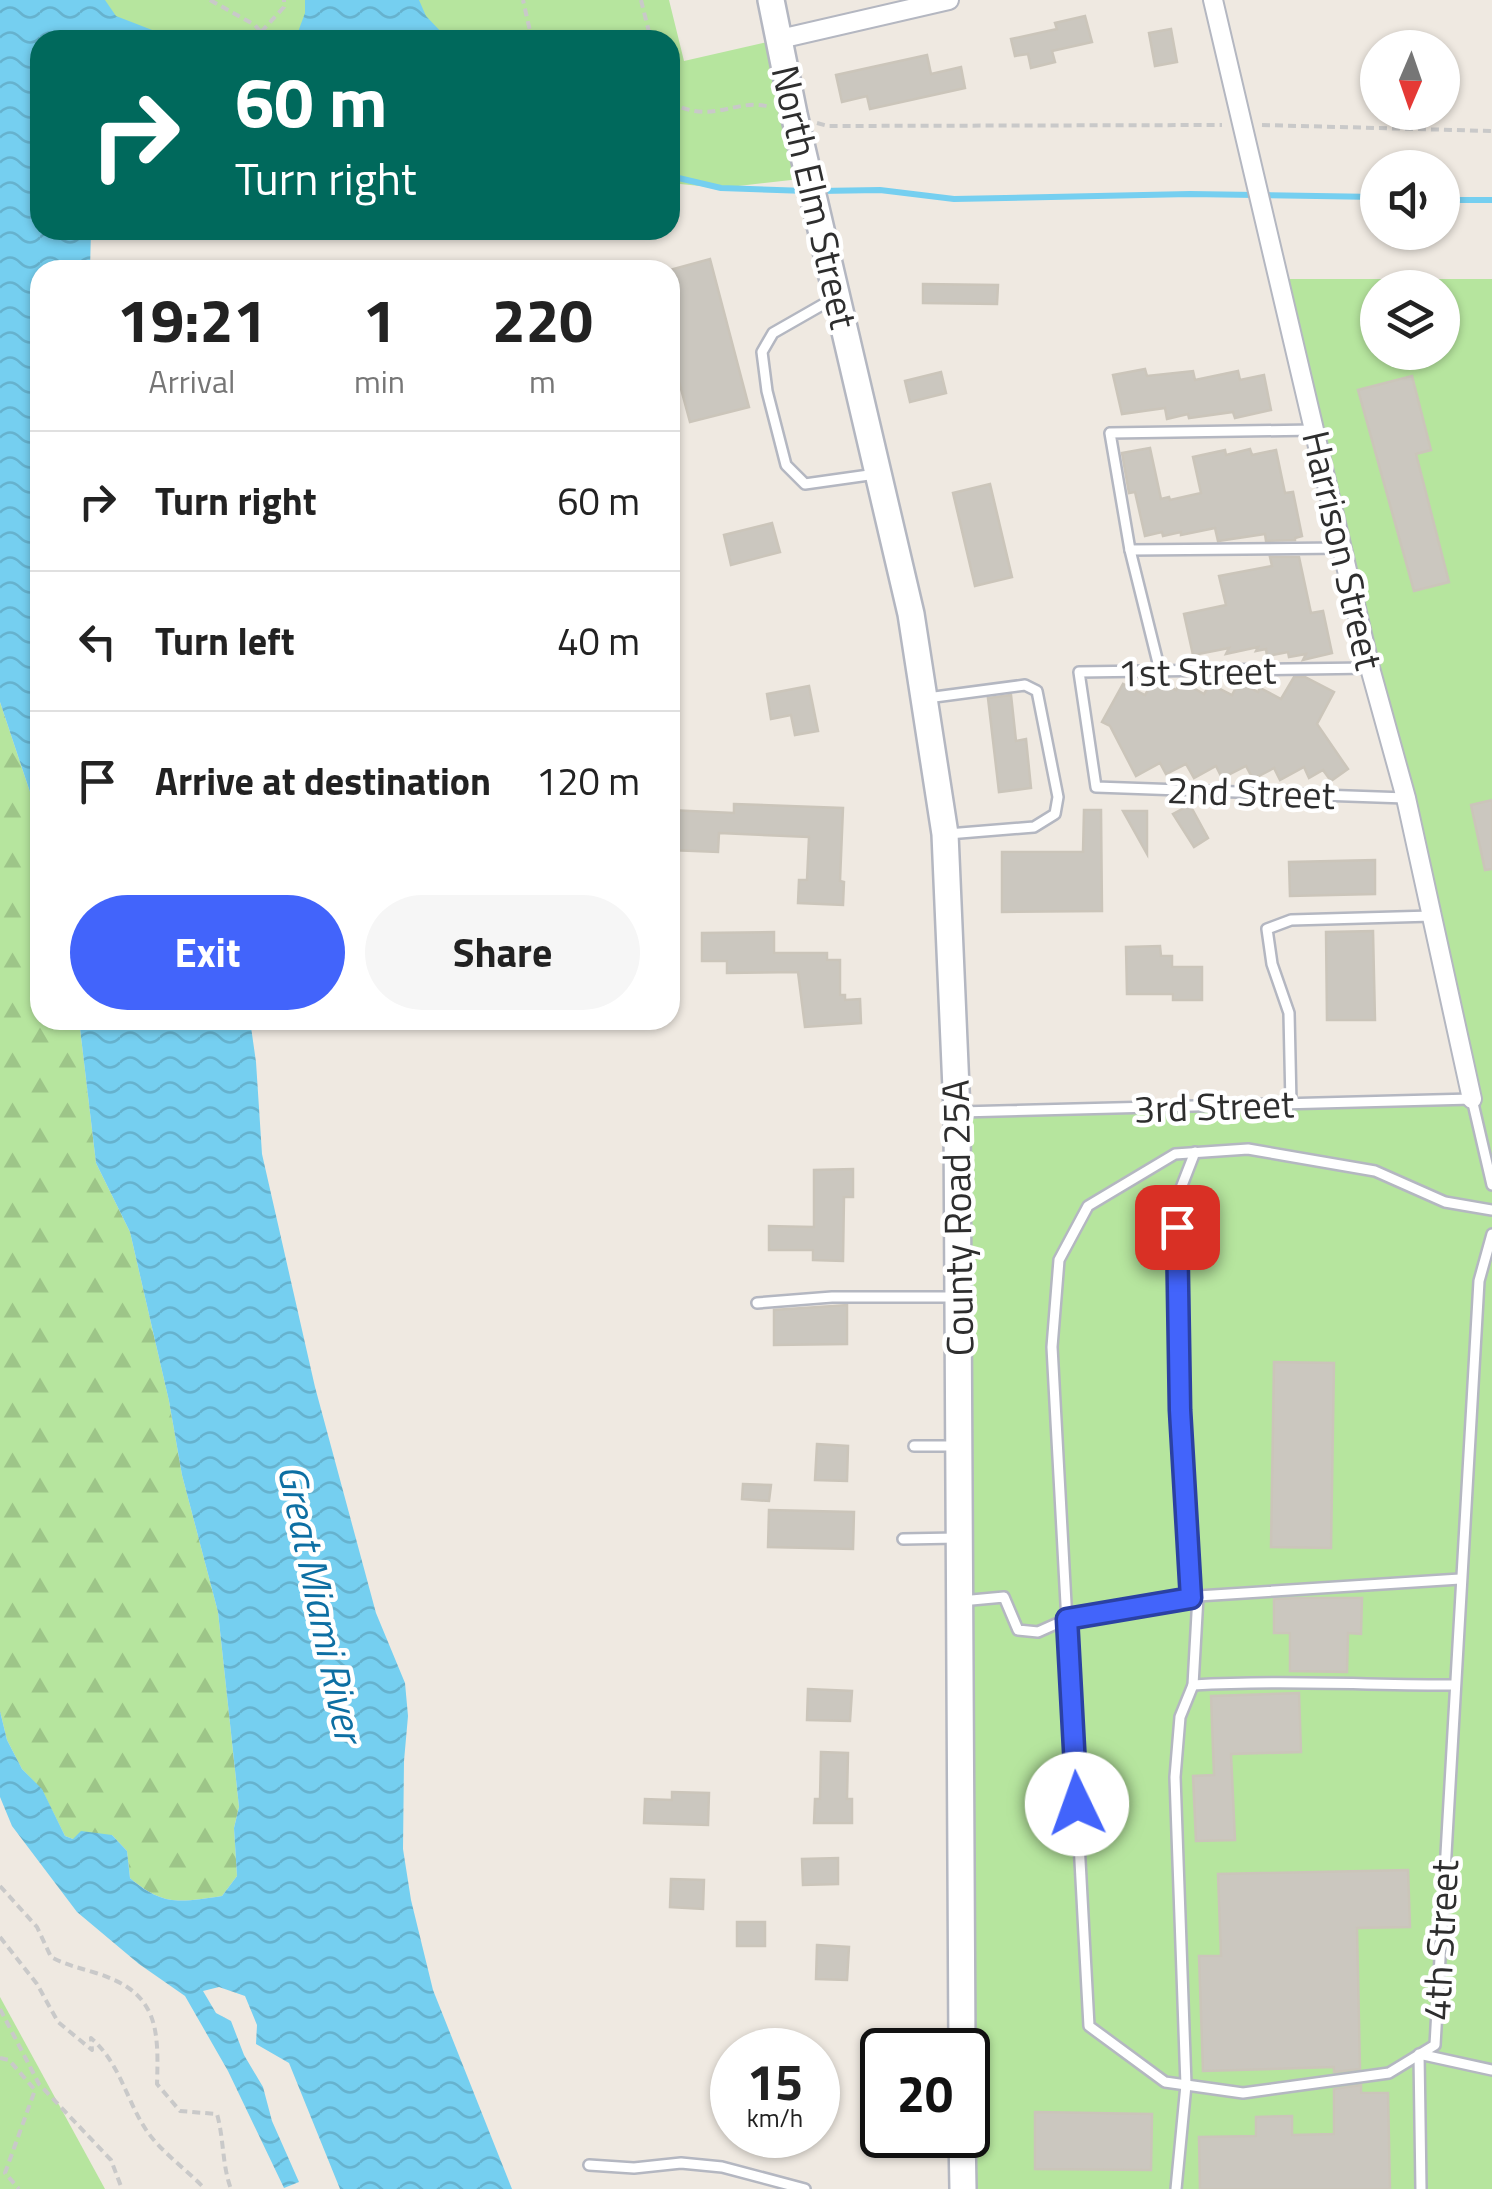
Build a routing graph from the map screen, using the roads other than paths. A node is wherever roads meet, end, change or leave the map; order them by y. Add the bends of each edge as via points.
1 (771, 0) edge
2 (945, 0) edge
3 (1212, 0) edge
4 (780, 39) junction
5 (836, 296) junction
6 (860, 394) joint
7 (1314, 430) junction
8 (879, 473) junction
9 (1342, 548) junction
10 (1130, 550) junction
11 (1370, 668) junction
12 (1160, 671) junction
13 (924, 698) junction
14 (1096, 787) joint
15 (1406, 798) junction
16 (945, 834) junction
17 (1432, 916) junction
18 (1472, 1100) junction
19 (1291, 1104) junction
20 (957, 1112) junction
21 (1195, 1152) junction
22 (1492, 1185) edge
23 (1492, 1210) edge
24 (1492, 1234) edge
25 (958, 1298) junction
26 (757, 1303) dead end
27 (914, 1446) dead end
28 (959, 1446) junction
29 (960, 1538) junction
30 (903, 1539) dead end
31 (1460, 1579) junction
32 (1194, 1597) junction
33 (961, 1601) junction
34 (1067, 1619) junction
35 (1193, 1685) junction
36 (1454, 1685) junction
37 (962, 2028) edge
38 (1419, 2054) junction
39 (1492, 2070) edge
40 (1186, 2084) junction
41 (962, 2158) edge
42 (590, 2165) dead end
43 (805, 2189) edge
44 (963, 2189) edge
45 (1176, 2189) edge
46 (1422, 2189) edge

1 - 4 main road, North Elm Street
2 - 4 street
3 - 7 street, Harrison Street
4 - 5 main road, North Elm Street
5 - 6 main road, North Elm Street
5 - 8 lane via 773,333 762,352 767,391 786,465 805,484
6 - 8 main road, County Road 25A
7 - 9 street, Harrison Street
7 - 10 lane via 1110,433
8 - 13 main road, County Road 25A
9 - 10 lane
9 - 11 street, Harrison Street
10 - 12 lane
11 - 12 lane, 1st Street
11 - 15 street, Harrison Street
12 - 14 lane, 1st Street via 1079,672
13 - 16 main road, County Road 25A
13 - 16 lane via 1008,686 1037,691 1058,797 1055,814 1034,826
14 - 15 lane, 2nd Street
15 - 17 street, Harrison Street
16 - 20 main road, County Road 25A
17 - 18 street, Harrison Street
17 - 19 lane via 1292,920 1267,930 1289,1013
18 - 19 lane, 3rd Street
18 - 22 lane
19 - 20 lane, 3rd Street
20 - 25 main road, County Road 25A
21 - 23 lane via 1248,1149 1375,1171 1444,1202
21 - 32 lane via 1181,1188 1177,1227 1180,1410
21 - 34 lane, 4th Street via 1175,1154 1088,1206 1058,1260 1052,1347
24 - 31 lane, 4th Street via 1479,1281
25 - 26 lane
25 - 28 main road, County Road 25A
27 - 28 lane
28 - 29 main road, County Road 25A
29 - 30 lane
29 - 33 main road, County Road 25A
31 - 32 lane
31 - 36 lane, 4th Street
32 - 34 lane
32 - 35 lane
33 - 34 lane via 1004,1597 1018,1630 1038,1632
33 - 37 main road, County Road 25A
34 - 40 lane, 4th Street via 1089,2026 1165,2082
35 - 36 lane
35 - 40 lane via 1180,1717 1175,1777
36 - 38 lane, 4th Street via 1434,2044
38 - 39 lane
38 - 40 lane, 4th Street via 1388,2073 1242,2093
38 - 46 lane
40 - 45 lane
41 - 44 main road
42 - 43 lane via 722,2167

